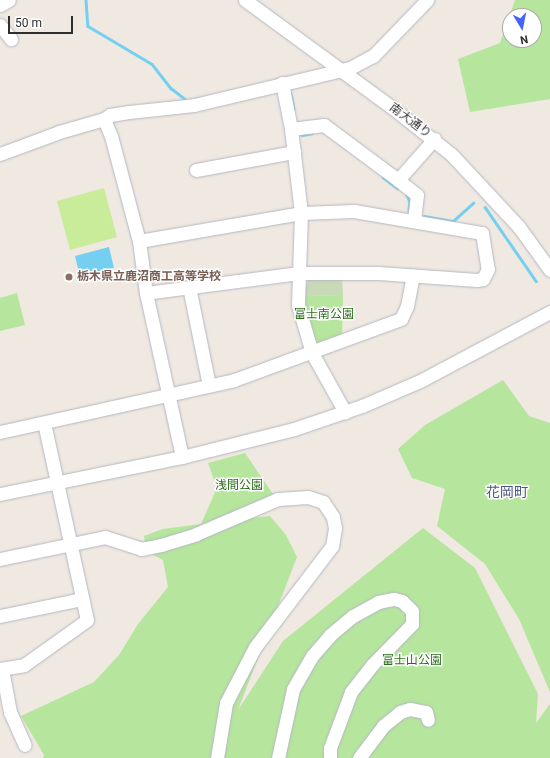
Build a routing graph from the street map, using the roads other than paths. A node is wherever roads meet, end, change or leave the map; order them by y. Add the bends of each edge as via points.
1 (8, 0) edge
2 (244, 0) edge
3 (427, 0) edge
4 (0, 5) edge
5 (0, 26) edge
6 (11, 39) dead end
7 (341, 70) junction
8 (282, 83) junction
9 (104, 119) junction
10 (291, 130) junction
11 (434, 139) junction
12 (294, 152) junction
13 (0, 154) edge
14 (196, 170) dead end
15 (398, 180) junction
16 (301, 213) junction
17 (414, 221) junction
18 (139, 241) junction
19 (550, 270) edge
20 (299, 273) junction
21 (413, 276) junction
22 (189, 287) junction
23 (146, 293) junction
24 (550, 312) edge
25 (312, 353) junction
26 (209, 385) junction
27 (170, 395) junction
28 (345, 412) junction
29 (44, 422) junction
30 (0, 432) edge
31 (182, 456) junction
32 (57, 482) junction
33 (0, 494) edge
34 (70, 545) junction
35 (0, 559) edge
36 (82, 598) junction
37 (0, 616) edge
38 (1, 669) edge
39 (5, 713) edge
40 (428, 720) dead end
41 (25, 745) dead end
42 (217, 758) edge
43 (278, 758) edge
44 (330, 758) edge
45 (359, 758) edge

1 - 4 street
2 - 7 street, 南大通り
3 - 7 street via 372,56
5 - 6 street
7 - 8 street
7 - 11 street, 南大通り
8 - 9 street via 194,105 110,115
8 - 10 street
9 - 13 street via 59,132
9 - 18 street via 111,136
10 - 12 street
10 - 15 street via 324,126
11 - 15 street
11 - 19 street, 南大通り via 506,211
12 - 14 street
12 - 16 street
15 - 17 street via 417,195
16 - 17 street via 354,211
16 - 18 street
16 - 20 street
17 - 21 street via 482,233 488,269 483,279 476,280
18 - 23 street
20 - 21 street via 378,273
20 - 22 street
20 - 25 street via 298,305
21 - 25 street via 407,306 401,319
22 - 23 street
22 - 26 street
23 - 27 street
24 - 28 street via 450,367
25 - 26 street via 240,378
25 - 28 street
26 - 27 street
27 - 29 street
27 - 31 street
28 - 31 street via 294,429
29 - 30 street
29 - 32 street
31 - 32 street
32 - 33 street
32 - 34 street
34 - 35 street
34 - 36 street
34 - 42 street via 105,537 142,548 161,545 196,534 278,499 317,498 329,508 335,528 332,546 251,654 226,704
36 - 37 street
36 - 38 street via 87,620 24,665
38 - 39 street
39 - 41 street
40 - 45 street via 426,712 410,709 400,712 383,726
43 - 44 street via 293,689 312,656 330,635 353,616 378,602 402,600 412,611 412,624 372,665 351,692 330,748

